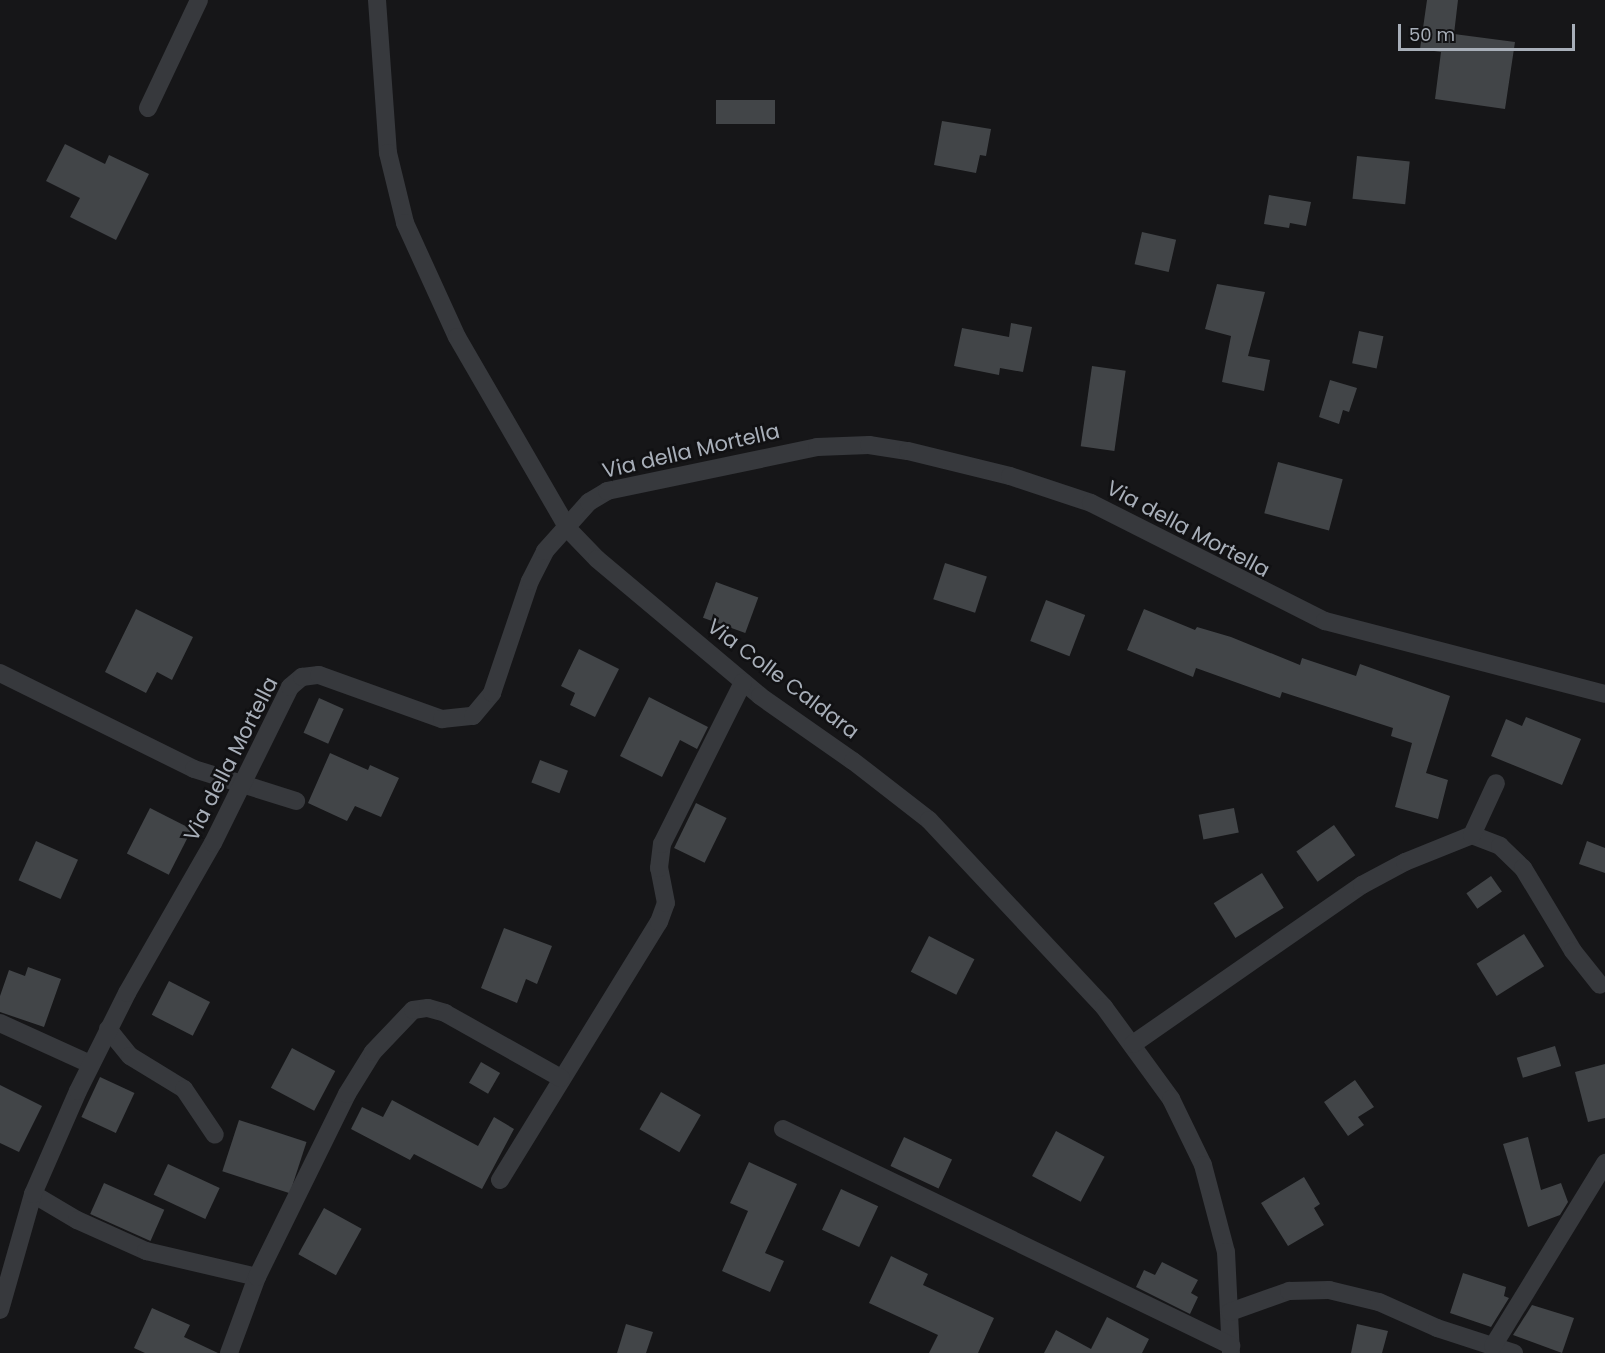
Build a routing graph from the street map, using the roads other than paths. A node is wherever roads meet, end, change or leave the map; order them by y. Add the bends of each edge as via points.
1 (199, 0) edge
2 (376, 0) edge
3 (148, 108) dead end
4 (566, 525) junction
5 (0, 674) edge
6 (743, 682) junction
7 (1605, 694) edge
8 (1496, 783) dead end
9 (240, 786) junction
10 (296, 801) dead end
11 (1472, 835) junction
12 (1600, 985) dead end
13 (0, 1023) edge
14 (108, 1029) junction
15 (1132, 1044) junction
16 (90, 1064) junction
17 (561, 1078) junction
18 (783, 1129) dead end
19 (215, 1135) dead end
20 (1605, 1163) edge
21 (500, 1180) dead end
22 (33, 1194) junction
23 (257, 1277) junction
24 (0, 1310) edge
25 (1230, 1312) junction
26 (1493, 1346) junction
27 (1231, 1350) edge
28 (229, 1353) edge
29 (1514, 1353) edge

1 - 3 street
2 - 4 street, Via Colle Caldara via 388,153 405,223 457,337
4 - 6 street, Via Colle Caldara via 589,552
4 - 7 street, Via della Mortella via 590,502 619,487 800,449 891,448 1010,476 1091,502 1273,598 1350,630
4 - 9 street, Via della Mortella via 535,570 492,693 480,712 466,720 442,719 337,678 302,677 286,693
5 - 9 street via 194,769
6 - 15 street, Via Colle Caldara via 928,820 1065,963
6 - 17 street via 662,844 659,868 666,898 662,918
8 - 11 street
9 - 10 street
9 - 14 street, Via della Mortella via 205,858
11 - 12 street via 1500,846 1523,868 1573,951
11 - 15 street via 1405,862 1362,885
13 - 16 street
14 - 16 street, Via della Mortella
14 - 19 street via 130,1056 184,1089
15 - 25 street, Via Colle Caldara via 1179,1111 1203,1165 1224,1241
16 - 22 street, Via della Mortella
17 - 21 street
17 - 23 street via 445,1013 428,1008 413,1010 360,1071
18 - 27 street
20 - 26 street
22 - 23 street via 137,1247
22 - 24 street, Via della Mortella
23 - 28 street
25 - 26 street via 1289,1292 1329,1290 1378,1302 1437,1328
25 - 27 street, Via Colle Caldara
26 - 29 street

